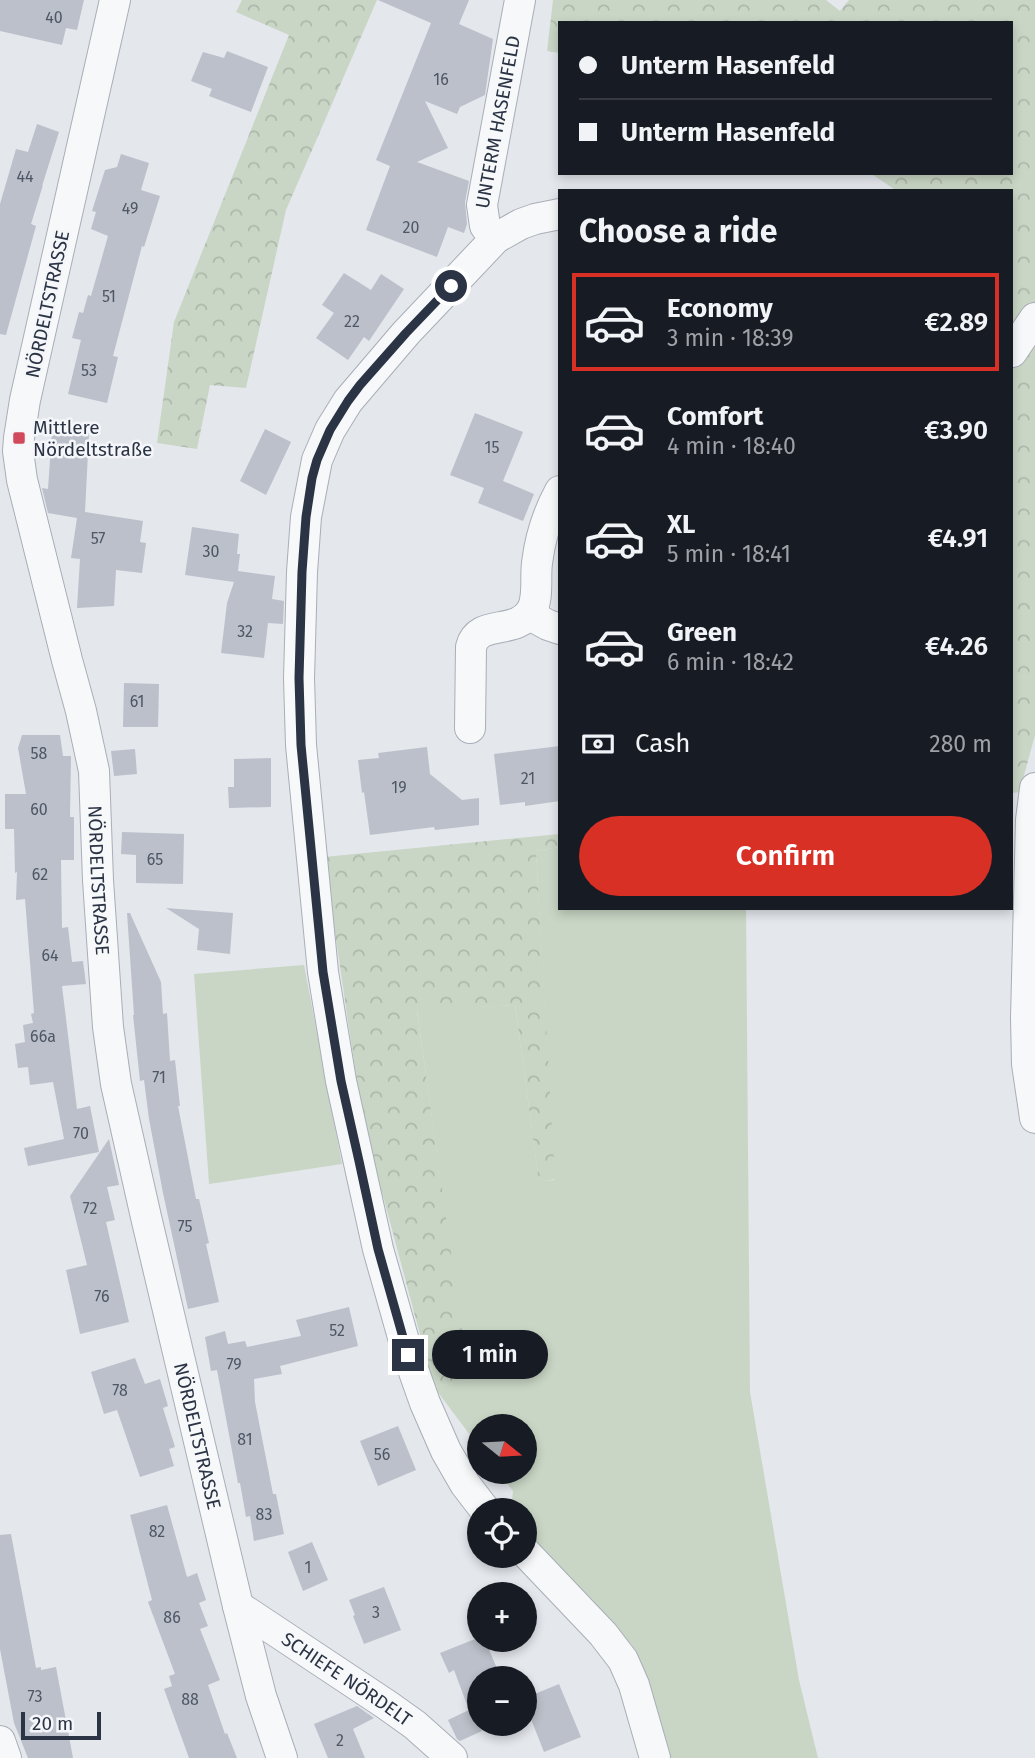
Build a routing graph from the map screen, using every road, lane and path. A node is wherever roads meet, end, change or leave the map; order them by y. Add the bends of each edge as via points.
1 (115, 0) edge
2 (520, 0) edge
3 (558, 214) edge
4 (496, 238) junction
5 (1035, 318) edge
6 (1013, 351) edge
7 (558, 495) edge
8 (533, 608) junction
9 (558, 628) edge
10 (470, 728) dead end
11 (1035, 788) edge
12 (1035, 1118) edge
13 (476, 1498) edge
14 (537, 1565) edge
15 (238, 1606) junction
16 (0, 1741) edge
17 (6, 1758) edge
18 (282, 1758) edge
19 (452, 1758) edge
20 (655, 1758) edge

1 - 15 street, NÖRDELTSTRASSE via 25,400 19,463 91,753 116,1084
2 - 4 street, UNTERM HASENFELD via 482,205 485,226
3 - 4 street, UNTERM HASENFELD via 521,224
4 - 13 street, UNTERM HASENFELD via 360,385 323,446 306,517 299,678 323,972 341,1081 378,1249 425,1403 454,1467
5 - 6 street
7 - 8 street via 543,534
8 - 9 street via 537,619
8 - 10 street via 519,622 480,632 472,640
11 - 12 street via 1026,1018
14 - 20 street via 623,1660
15 - 18 street, NÖRDELTSTRASSE
15 - 19 street, SCHIEFE NÖRDELT via 387,1704
16 - 17 street

